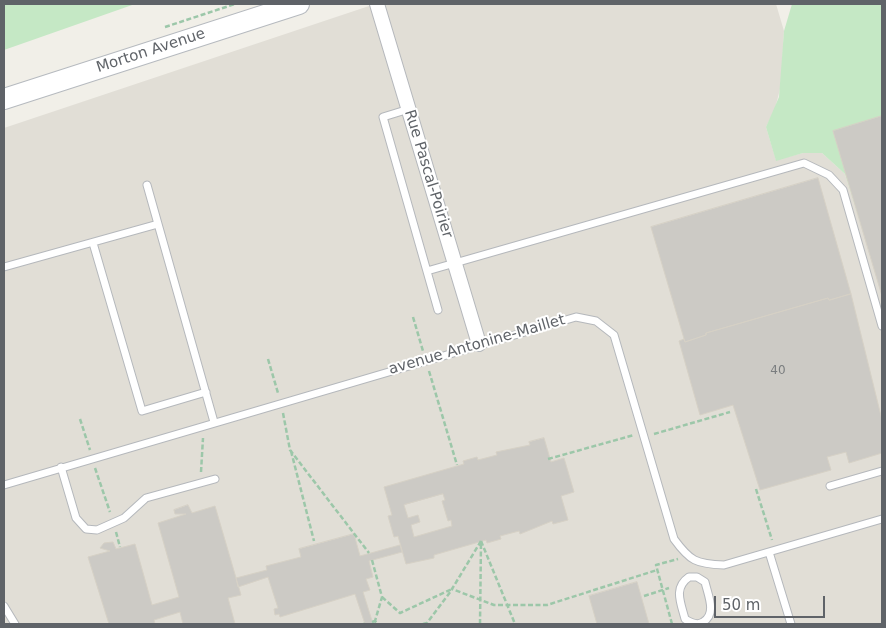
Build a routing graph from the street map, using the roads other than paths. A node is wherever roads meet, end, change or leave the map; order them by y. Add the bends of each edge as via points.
1 (299, 4) edge
2 (377, 4) edge
3 (4, 99) edge
4 (409, 109) junction
5 (147, 185) dead end
6 (158, 224) junction
7 (93, 242) junction
8 (455, 263) junction
9 (4, 267) edge
10 (428, 271) junction
11 (438, 310) dead end
12 (882, 326) edge
13 (479, 344) junction
14 (206, 392) junction
15 (214, 422) junction
16 (61, 467) junction
17 (882, 471) edge
18 (215, 479) dead end
19 (4, 485) edge
20 (830, 486) dead end
21 (882, 519) edge
22 (772, 551) junction
23 (701, 564) junction
24 (698, 577) junction
25 (4, 606) edge
26 (14, 624) edge
27 (791, 624) edge

1 - 3 street, Morton Avenue
2 - 4 street, Rue Pascal-Poirier
4 - 8 street, Rue Pascal-Poirier
4 - 10 lane via 382,117
5 - 6 lane
6 - 7 lane
6 - 14 lane
7 - 9 lane
7 - 14 lane via 142,411
8 - 10 lane
8 - 12 lane via 804,164 829,175 843,190
8 - 13 street, Rue Pascal-Poirier
10 - 11 lane
13 - 15 lane, avenue Antonine-Maillet
13 - 23 lane, avenue Antonine-Maillet via 576,317 596,321 614,335 674,539 686,556
14 - 15 lane
15 - 16 lane, avenue Antonine-Maillet
16 - 18 lane via 76,518 86,529 97,530 124,518 146,498
16 - 19 lane, avenue Antonine-Maillet
17 - 20 lane
21 - 22 lane, avenue Antonine-Maillet
22 - 23 lane, avenue Antonine-Maillet via 724,565
22 - 27 lane
23 - 24 lane
24 - 24 lane via 689,577 678,589 685,619 692,624 701,624 712,612 705,582
25 - 26 lane

